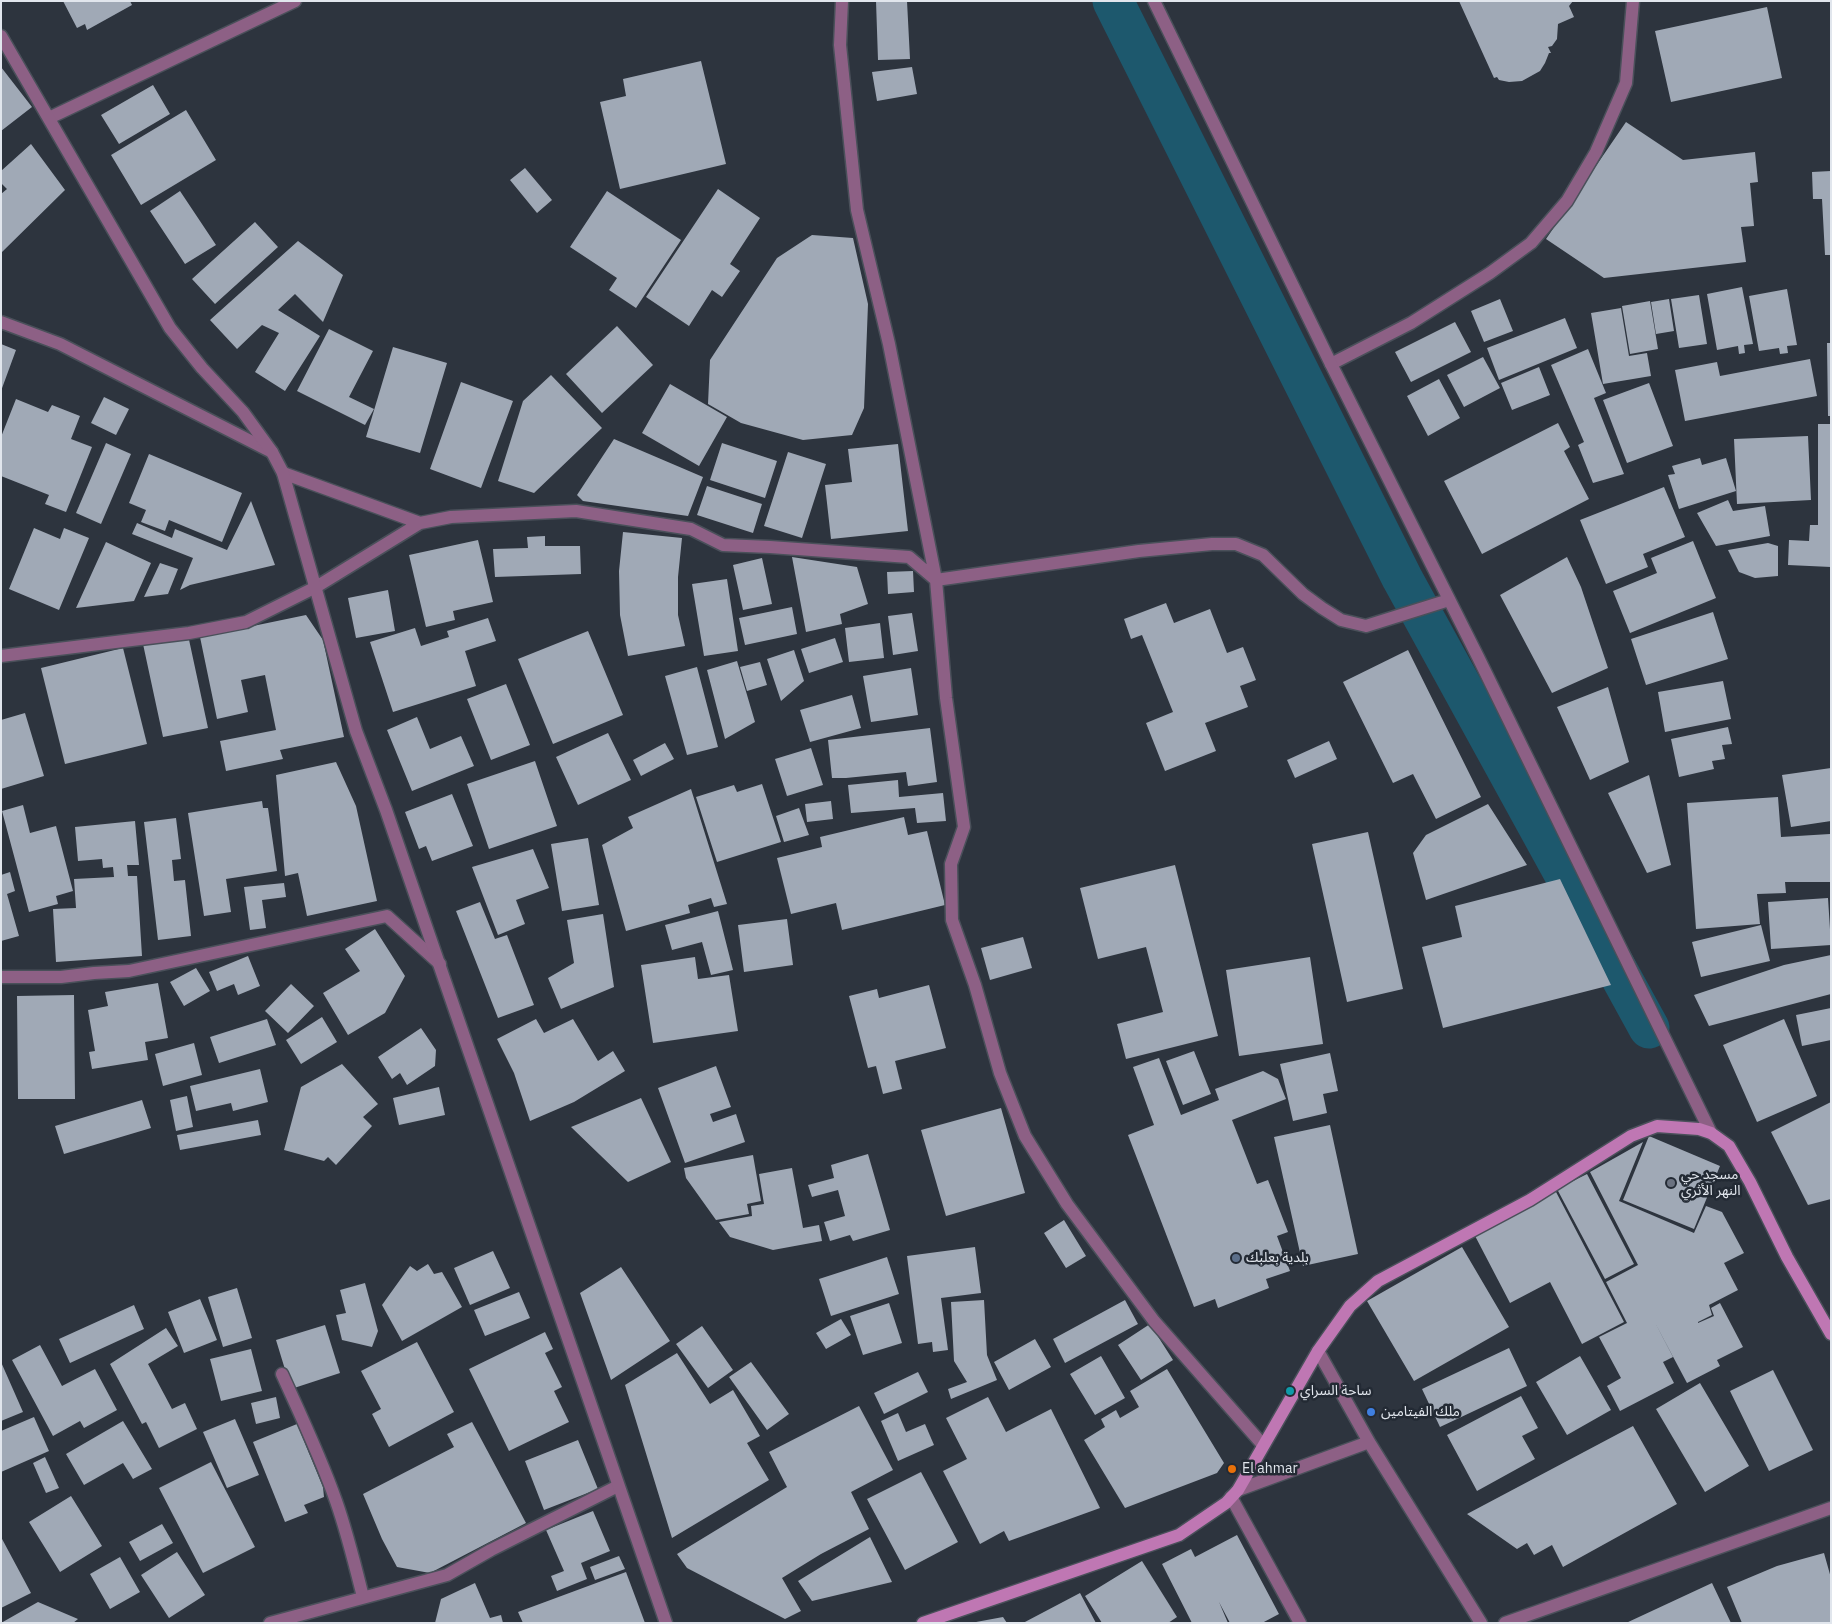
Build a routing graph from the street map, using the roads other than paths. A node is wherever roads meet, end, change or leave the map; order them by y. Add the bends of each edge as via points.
1 (295, 1) edge
2 (842, 1) edge
3 (1154, 1) edge
4 (1634, 1) edge
5 (1, 36) edge
6 (49, 118) junction
7 (1, 322) edge
8 (1331, 364) junction
9 (272, 452) junction
10 (283, 473) junction
11 (420, 523) junction
12 (936, 580) junction
13 (316, 587) junction
14 (1449, 600) junction
15 (1, 656) edge
16 (440, 964) junction
17 (1, 977) edge
18 (1711, 1132) junction
19 (1831, 1334) edge
20 (1318, 1351) junction
21 (282, 1374) dead end
22 (1369, 1442) junction
23 (1263, 1445) junction
24 (618, 1486) junction
25 (1235, 1493) junction
26 (1831, 1508) edge
27 (363, 1597) junction
28 (270, 1623) edge
29 (666, 1623) edge
30 (923, 1623) edge
31 (1300, 1623) edge
32 (1481, 1623) edge
33 (1505, 1623) edge

1 - 6 street
2 - 12 street via 840,45 857,210 889,344
3 - 8 street
4 - 8 street via 1626,83 1596,152 1567,201 1531,243 1490,273 1411,324
5 - 6 street
6 - 9 street via 170,328
7 - 9 street via 60,344
8 - 14 street
9 - 10 street
10 - 11 street
10 - 13 street
11 - 12 street via 451,517 576,511 691,529 723,545 909,557
11 - 13 street
12 - 14 street via 1139,551 1236,544 1263,555 1303,594 1341,620 1366,626
12 - 23 street via 946,698 964,827 951,864 952,920 1000,1073 1025,1136 1067,1204 1154,1321
13 - 15 street via 254,618 220,628
13 - 16 street via 356,730
14 - 18 street
16 - 17 street via 387,916 129,972
16 - 24 street
18 - 19 main road via 1729,1146
18 - 20 main road via 1657,1126 1631,1136 1530,1200 1378,1281 1350,1306
20 - 22 street
20 - 23 main road
21 - 27 street via 336,1500
22 - 25 street
22 - 32 street
23 - 25 main road
24 - 27 street via 447,1575
24 - 29 street
25 - 30 main road via 1226,1503 1179,1535
25 - 31 street
26 - 33 street
27 - 28 street

